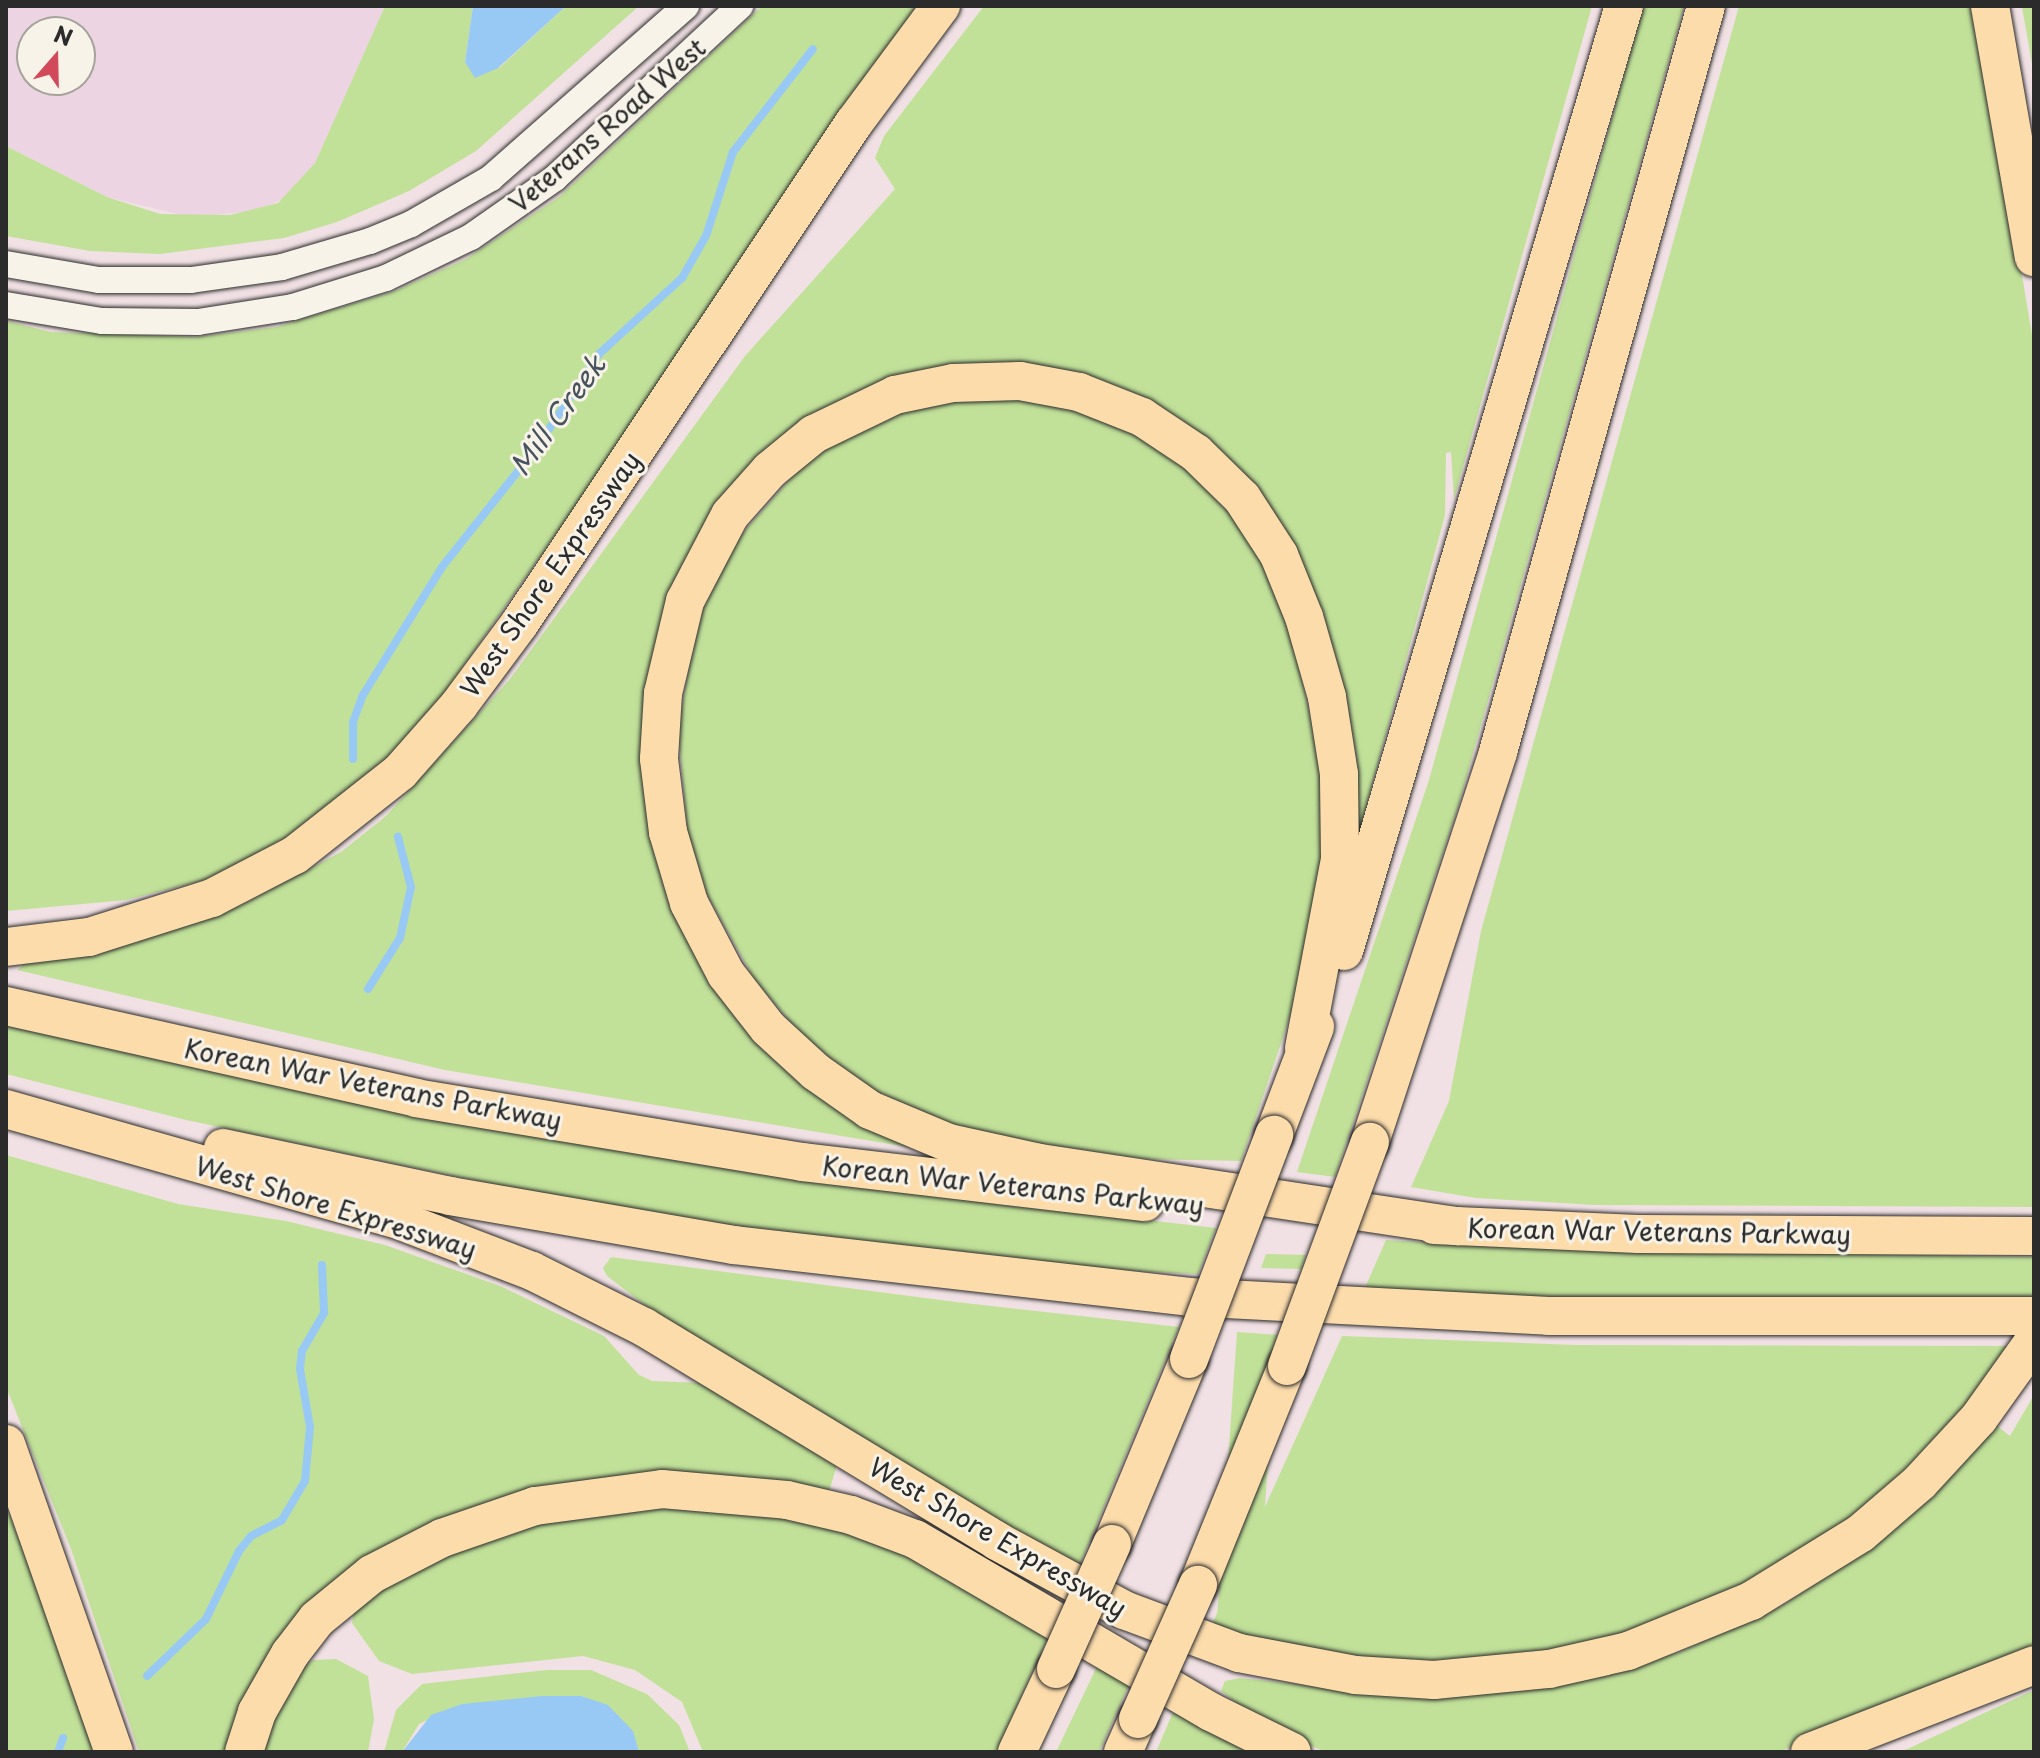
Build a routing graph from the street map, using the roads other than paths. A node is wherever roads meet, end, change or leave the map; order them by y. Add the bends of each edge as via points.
1 (686, 6) edge
2 (740, 6) edge
3 (941, 6) edge
4 (1624, 6) edge
5 (1706, 6) edge
6 (1990, 6) edge
7 (2014, 146) junction
8 (2034, 207) edge
9 (2034, 257) edge
10 (6, 264) edge
11 (6, 305) edge
12 (6, 947) edge
13 (6, 1006) edge
14 (1304, 1048) junction
15 (6, 1109) edge
16 (47, 1121) junction
17 (1458, 1226) junction
18 (2034, 1236) edge
19 (2034, 1316) edge
20 (2034, 1341) edge
21 (6, 1444) edge
22 (2022, 1670) edge
23 (1130, 1735) edge
24 (114, 1752) edge
25 (244, 1752) edge
26 (1017, 1752) edge
27 (1292, 1752) edge
28 (1810, 1752) edge
29 (1864, 1752) edge

1 - 10 street, Veterans Road West via 491,178 370,241 282,267 191,280 99,280
2 - 11 street, Veterans Road West via 555,178 471,237 386,278 293,307 198,322 102,321
3 - 12 highway, West Shore Expressway via 854,123 498,653 400,772 295,855 212,898 89,937
4 - 14 highway via 1370,875 1326,1005
5 - 23 highway, bridge via 1489,782 1370,1142 1287,1366
6 - 7 highway
7 - 8 highway
7 - 9 highway
13 - 17 highway, Korean War Veterans Parkway via 334,1082 803,1162 1130,1201
14 - 17 highway via 1340,860 1339,774 1327,697 1292,584 1262,525 1234,490 1196,453 1142,417 1079,392 1020,381 953,383 895,395 814,434 770,470 730,515 685,601 663,693 659,759 668,832 689,903 726,974 768,1028 816,1072 870,1110 960,1146 1039,1163
14 - 26 highway, bridge via 1189,1359
15 - 16 highway, West Shore Expressway
16 - 19 highway via 229,1149 591,1222 980,1277 1366,1309
16 - 20 highway, West Shore Expressway via 401,1221 532,1271 644,1327 997,1541 1113,1604 1239,1653 1355,1675 1434,1680 1549,1669 1628,1651 1751,1601 1861,1533 1920,1482 1979,1418
17 - 18 highway, Korean War Veterans Parkway
21 - 24 highway
22 - 28 highway
22 - 29 highway
25 - 27 highway via 266,1693 304,1634 334,1603 383,1567 442,1538 535,1506 662,1489 787,1500 851,1515 915,1539 1211,1712

